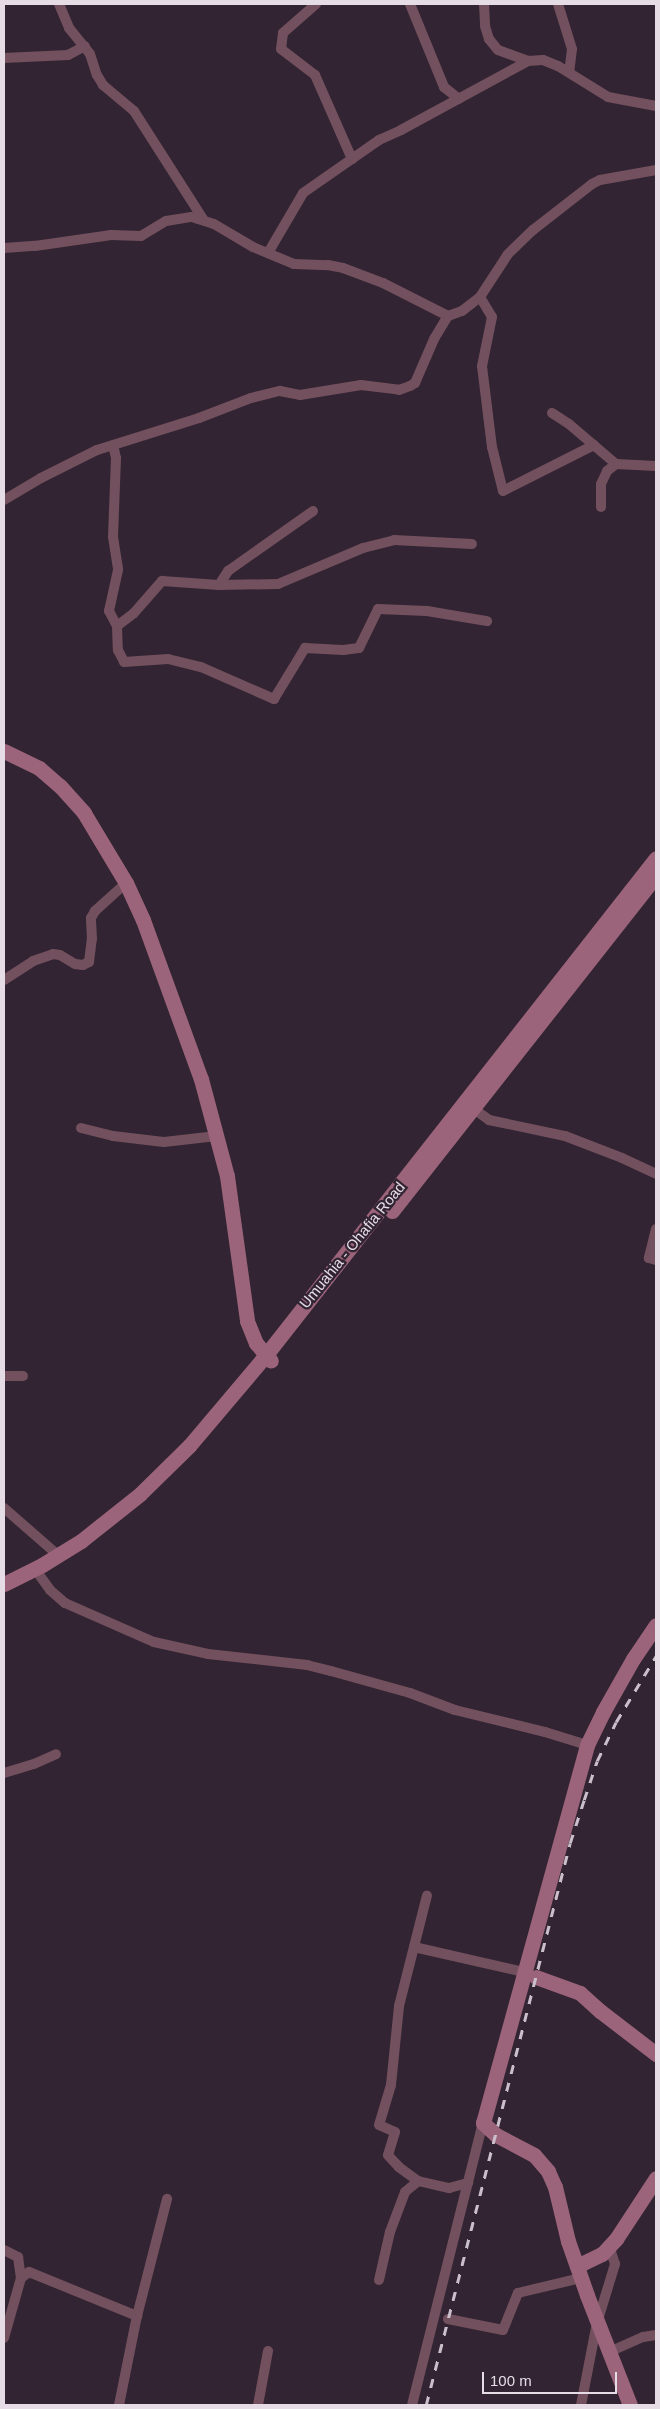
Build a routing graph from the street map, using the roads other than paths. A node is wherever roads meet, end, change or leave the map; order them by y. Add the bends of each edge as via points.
1 (59, 4) edge
2 (316, 4) edge
3 (410, 4) edge
4 (484, 4) edge
5 (558, 4) edge
6 (85, 46) junction
7 (4, 58) edge
8 (528, 60) junction
9 (569, 72) junction
10 (458, 99) junction
11 (656, 106) edge
12 (352, 159) junction
13 (656, 170) edge
14 (203, 220) junction
15 (4, 248) edge
16 (268, 253) junction
17 (480, 296) junction
18 (448, 316) junction
19 (552, 412) dead end
20 (113, 445) junction
21 (594, 445) junction
22 (616, 464) junction
23 (656, 466) edge
24 (4, 500) edge
25 (602, 507) dead end
26 (313, 511) dead end
27 (472, 544) dead end
28 (219, 585) junction
29 (487, 620) dead end
30 (117, 626) junction
31 (4, 751) edge
32 (656, 858) edge
33 (656, 875) edge
34 (126, 883) junction
35 (4, 980) edge
36 (474, 1109) junction
37 (82, 1128) dead end
38 (217, 1136) junction
39 (656, 1174) edge
40 (656, 1229) edge
41 (656, 1260) edge
42 (268, 1358) junction
43 (4, 1376) edge
44 (23, 1376) dead end
45 (4, 1508) edge
46 (58, 1556) junction
47 (40, 1576) junction
48 (4, 1584) edge
49 (4, 1594) edge
50 (656, 1625) edge
51 (588, 1745) junction
52 (56, 1754) dead end
53 (4, 1774) edge
54 (427, 1895) dead end
55 (414, 1947) junction
56 (530, 1975) junction
57 (656, 2054) edge
58 (483, 2123) junction
59 (656, 2178) edge
60 (418, 2181) junction
61 (468, 2183) junction
62 (167, 2199) dead end
63 (609, 2246) junction
64 (4, 2250) edge
65 (579, 2272) junction
66 (21, 2278) junction
67 (379, 2280) dead end
68 (136, 2316) junction
69 (448, 2319) dead end
70 (598, 2323) junction
71 (656, 2335) edge
72 (4, 2338) edge
73 (268, 2351) dead end
74 (609, 2352) junction
75 (120, 2405) edge
76 (258, 2405) edge
77 (412, 2405) edge
78 (581, 2405) edge
79 (630, 2405) edge

1 - 6 street via 69,28
2 - 12 street via 283,33 281,49 315,75
3 - 10 street via 444,87
4 - 8 street via 485,26 498,50
5 - 9 street via 572,49
6 - 7 street via 68,55
6 - 14 street via 103,85 134,111
8 - 9 street via 543,60
8 - 10 street
9 - 11 street via 608,97
10 - 12 street via 379,140
12 - 16 street via 303,193
13 - 17 street via 592,184 508,254
14 - 15 street via 192,217 166,221 141,236 111,235
14 - 16 street
16 - 18 street via 294,264 343,268 383,283
17 - 18 street via 462,311
17 - 21 street via 492,317 482,366 492,447 503,491
18 - 20 street via 415,383 410,386 399,390 360,385 300,395 280,390
19 - 21 street
20 - 24 street via 41,478
20 - 30 street via 116,458 113,538 118,570 109,611
21 - 22 street
22 - 23 street
22 - 25 street via 607,470 601,484
26 - 28 street via 228,571
27 - 28 street via 394,540 363,548 278,584
28 - 30 street via 162,581 134,613
29 - 30 street via 427,611 378,609 359,648 305,648 274,699 202,667 168,659 124,662 118,650
31 - 34 main road via 39,768 60,786 84,813
32 - 42 main road, Umuahia - Ohafia Road
33 - 36 main road, Umuahia - Ohafia Road
34 - 35 street via 91,918 89,962 76,964 53,954 33,961
34 - 38 main road via 202,1079
36 - 39 street via 489,1120 565,1136
36 - 42 main road, Umuahia - Ohafia Road
37 - 38 street via 122,1138 164,1142
38 - 42 main road via 227,1176 247,1321 256,1343
40 - 41 street via 649,1258
42 - 46 main road, Umuahia - Ohafia Road via 165,1472 113,1517
42 - 47 main road, Umuahia - Ohafia Road via 176,1474 112,1529
43 - 44 street
45 - 46 street
46 - 48 main road, Umuahia - Ohafia Road
47 - 49 main road, Umuahia - Ohafia Road
47 - 51 street via 65,1603 154,1642 208,1654 315,1667 410,1693 455,1710
50 - 51 main road via 633,1659
51 - 56 main road
52 - 53 street
54 - 55 street
55 - 56 street
55 - 60 street via 399,2006 391,2085 379,2125 395,2132 388,2155
56 - 57 main road via 580,1993
56 - 58 main road
58 - 61 street
58 - 65 main road via 496,2135 534,2154 548,2171
59 - 63 main road
60 - 61 street via 449,2188
60 - 67 street via 405,2192 390,2232
61 - 77 street
62 - 68 street
63 - 65 main road
63 - 70 street via 614,2264
64 - 66 street via 18,2257
65 - 69 street via 518,2293 503,2330
65 - 70 main road
66 - 68 street via 29,2272
66 - 72 street
68 - 75 street
70 - 74 main road
70 - 78 street
71 - 74 street via 643,2337
73 - 76 street
74 - 79 main road

